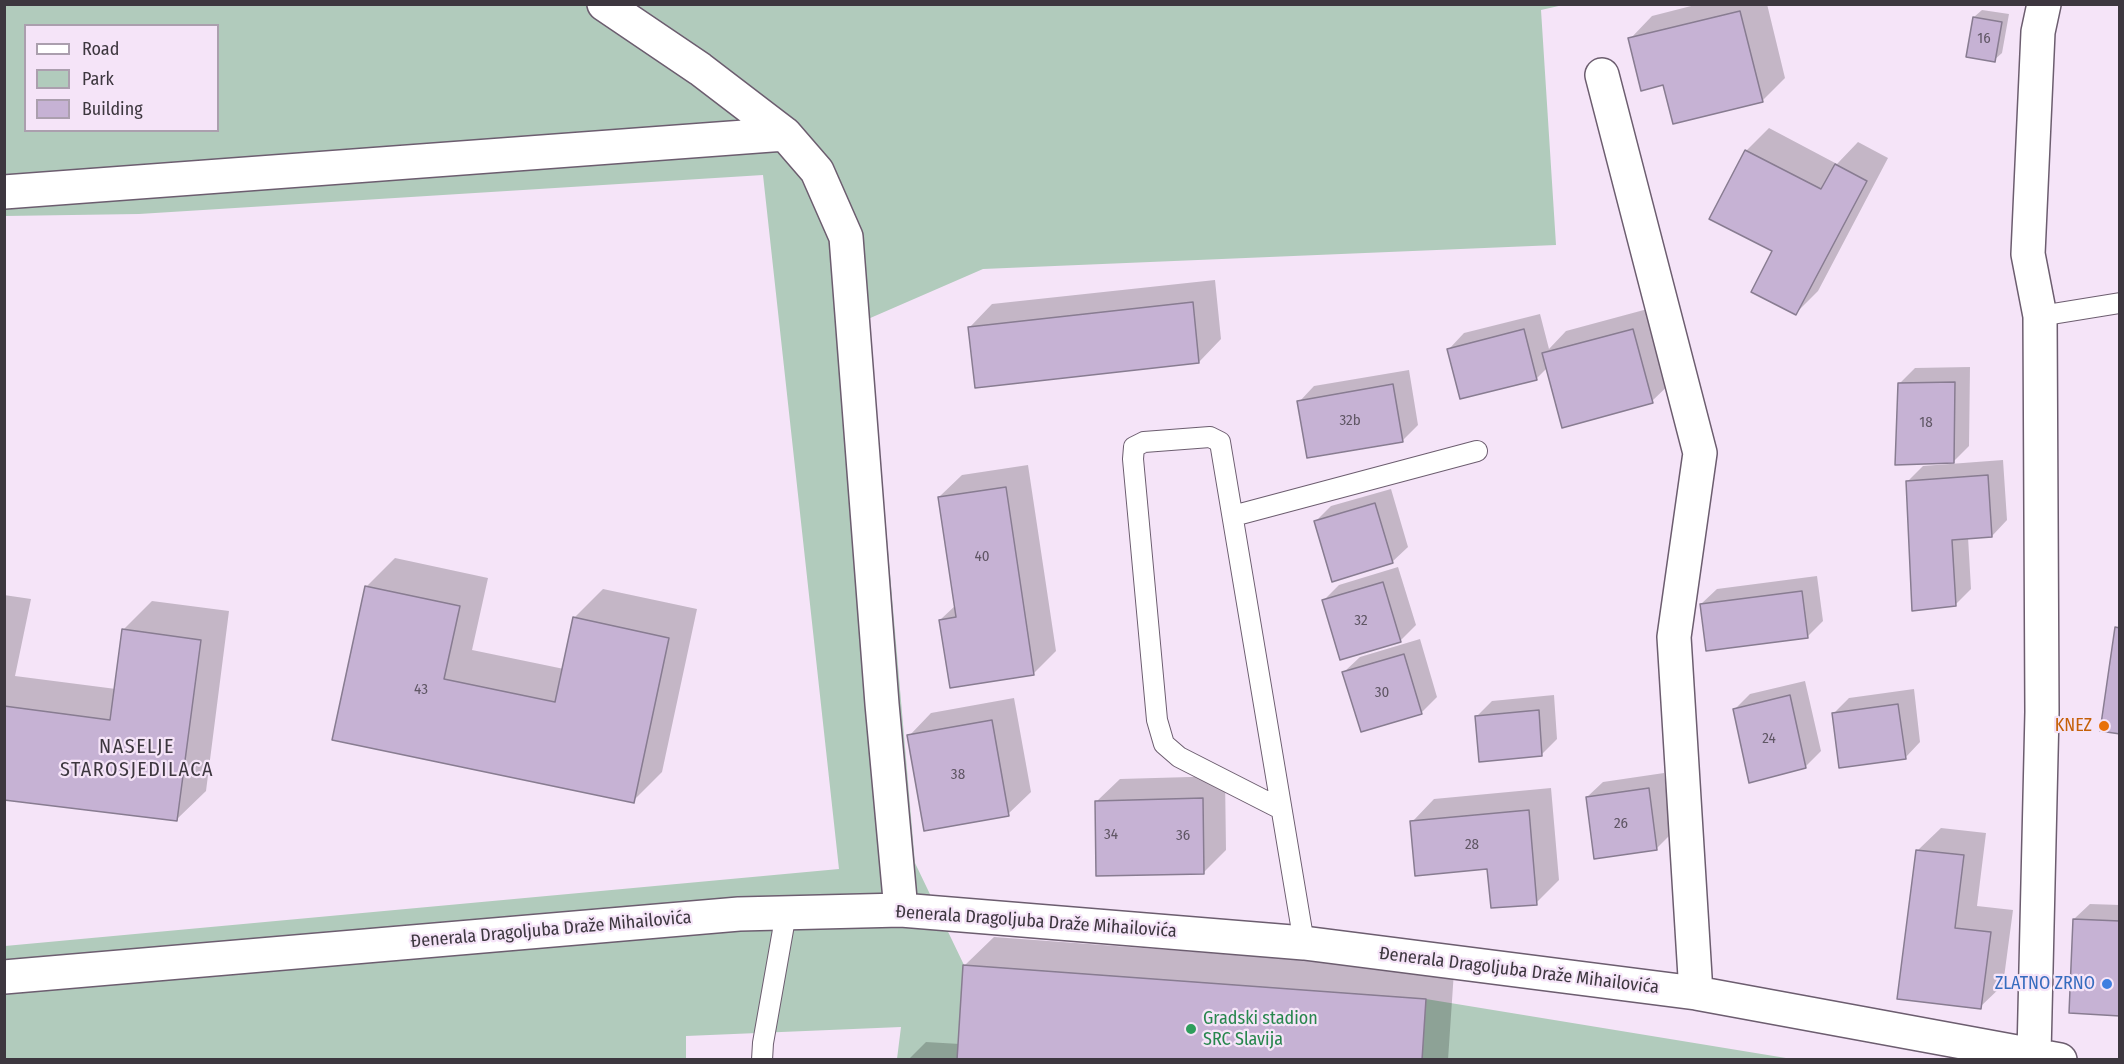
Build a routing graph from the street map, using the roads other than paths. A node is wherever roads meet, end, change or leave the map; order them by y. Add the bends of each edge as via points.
1 (604, 4) edge
2 (2044, 4) edge
3 (1602, 75) dead end
4 (785, 134) junction
5 (4, 192) edge
6 (2120, 303) edge
7 (2040, 316) junction
8 (1477, 451) dead end
9 (1233, 516) junction
10 (1281, 809) junction
11 (901, 910) junction
12 (786, 913) junction
13 (1304, 944) junction
14 (4, 977) edge
15 (1696, 993) junction
16 (2047, 1057) edge
17 (762, 1059) edge

1 - 4 street via 700,69
2 - 7 street via 2038,32 2028,254
3 - 15 street via 1700,453 1674,637
4 - 5 street
4 - 11 street via 817,171 846,237
6 - 7 lane
7 - 16 street
8 - 9 lane
9 - 10 lane
9 - 10 lane via 1220,441 1210,437 1144,442 1134,447 1157,720 1164,744 1179,757
10 - 13 lane
11 - 12 street, Đenerala Dragoljuba Draže Mihailovića
11 - 13 street, Đenerala Dragoljuba Draže Mihailovića
12 - 14 street, Đenerala Dragoljuba Draže Mihailovića
12 - 17 lane
13 - 15 street, Đenerala Dragoljuba Draže Mihailovića
15 - 16 street, Đenerala Dragoljuba Draže Mihailovića

